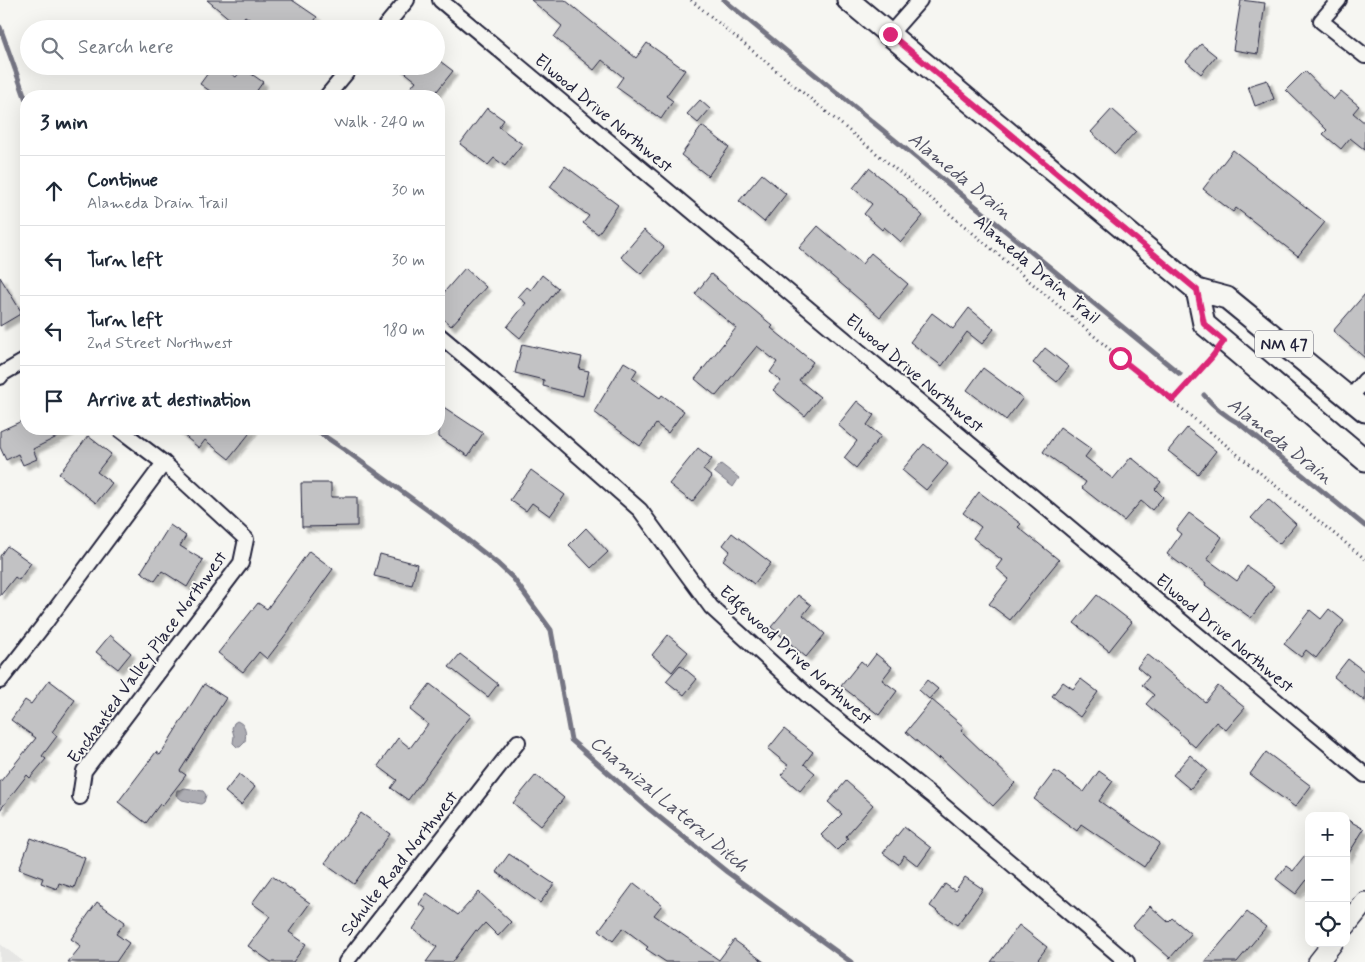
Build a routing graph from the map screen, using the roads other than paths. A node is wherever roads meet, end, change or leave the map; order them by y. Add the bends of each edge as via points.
1 (407, 0) edge
2 (440, 0) edge
3 (848, 0) edge
4 (920, 0) edge
5 (1339, 0) edge
6 (390, 20) edge
7 (890, 34) junction
8 (1365, 56) edge
9 (344, 75) edge
10 (332, 90) edge
11 (1197, 290) junction
12 (445, 340) edge
13 (20, 364) edge
14 (0, 377) edge
15 (1365, 380) edge
16 (1357, 405) edge
17 (126, 435) edge
18 (1365, 460) edge
19 (164, 463) junction
20 (0, 681) edge
21 (518, 742) dead end
22 (1365, 775) edge
23 (80, 797) dead end
24 (1365, 902) edge
25 (1350, 921) edge
26 (1330, 947) edge
27 (346, 962) edge
28 (1127, 962) edge
29 (1318, 962) edge

1 - 6 street
2 - 22 street, Elwood Drive Northwest
3 - 7 main road, NM 47
4 - 7 street
5 - 8 street via 1321,21
7 - 11 main road, NM 47
9 - 10 street
11 - 16 main road, NM 47 via 1227,298
11 - 18 main road, NM 47 via 1204,324
12 - 28 street, Edgewood Drive Northwest via 640,510 711,607 799,688 931,795
13 - 14 street
15 - 16 street
17 - 19 street
19 - 20 street
19 - 23 street, Enchanted Valley Place Northwest via 246,540 241,563 84,771
21 - 27 street, Schulte Road Northwest
24 - 25 main road
26 - 29 main road

